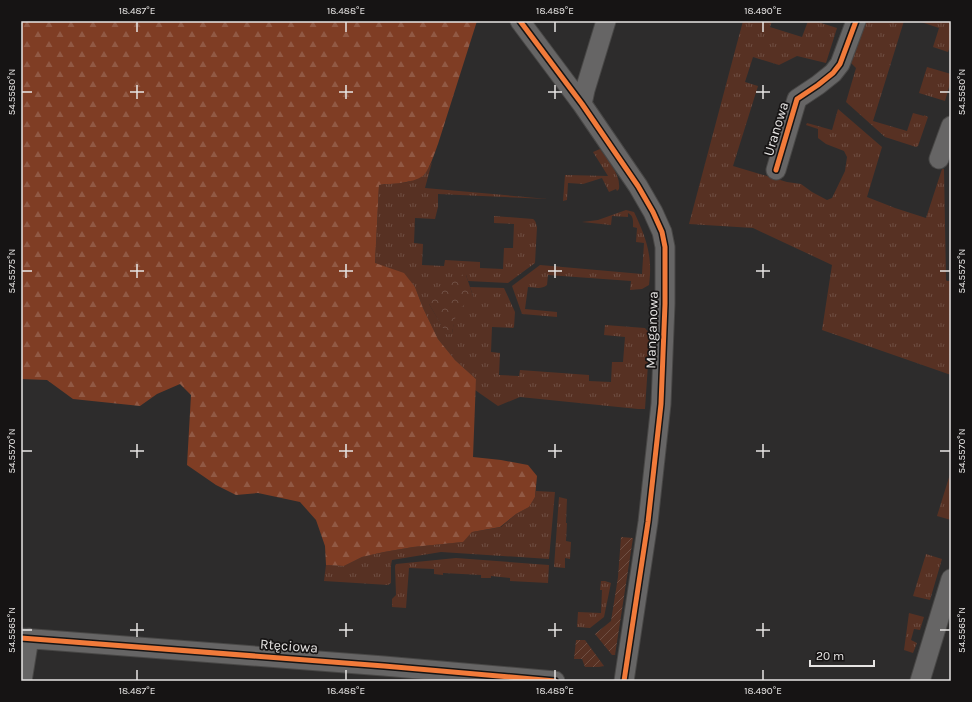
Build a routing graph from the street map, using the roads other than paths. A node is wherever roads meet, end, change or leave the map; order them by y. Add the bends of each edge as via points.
1 (520, 21) edge
2 (606, 21) edge
3 (856, 21) edge
4 (582, 104) junction
5 (951, 126) edge
6 (940, 159) dead end
7 (776, 170) dead end
8 (951, 580) edge
9 (25, 638) edge
10 (22, 681) edge
11 (555, 681) edge
12 (624, 681) edge
13 (920, 681) edge

1 - 4 street, Manganowa
2 - 4 street
3 - 7 street, Uranowa via 840,64 818,85 798,99
4 - 12 street, Manganowa via 653,212 662,232 665,248 661,404 648,522
5 - 6 street
8 - 13 street
9 - 10 street, Rtęciowa
9 - 11 street, Rtęciowa

